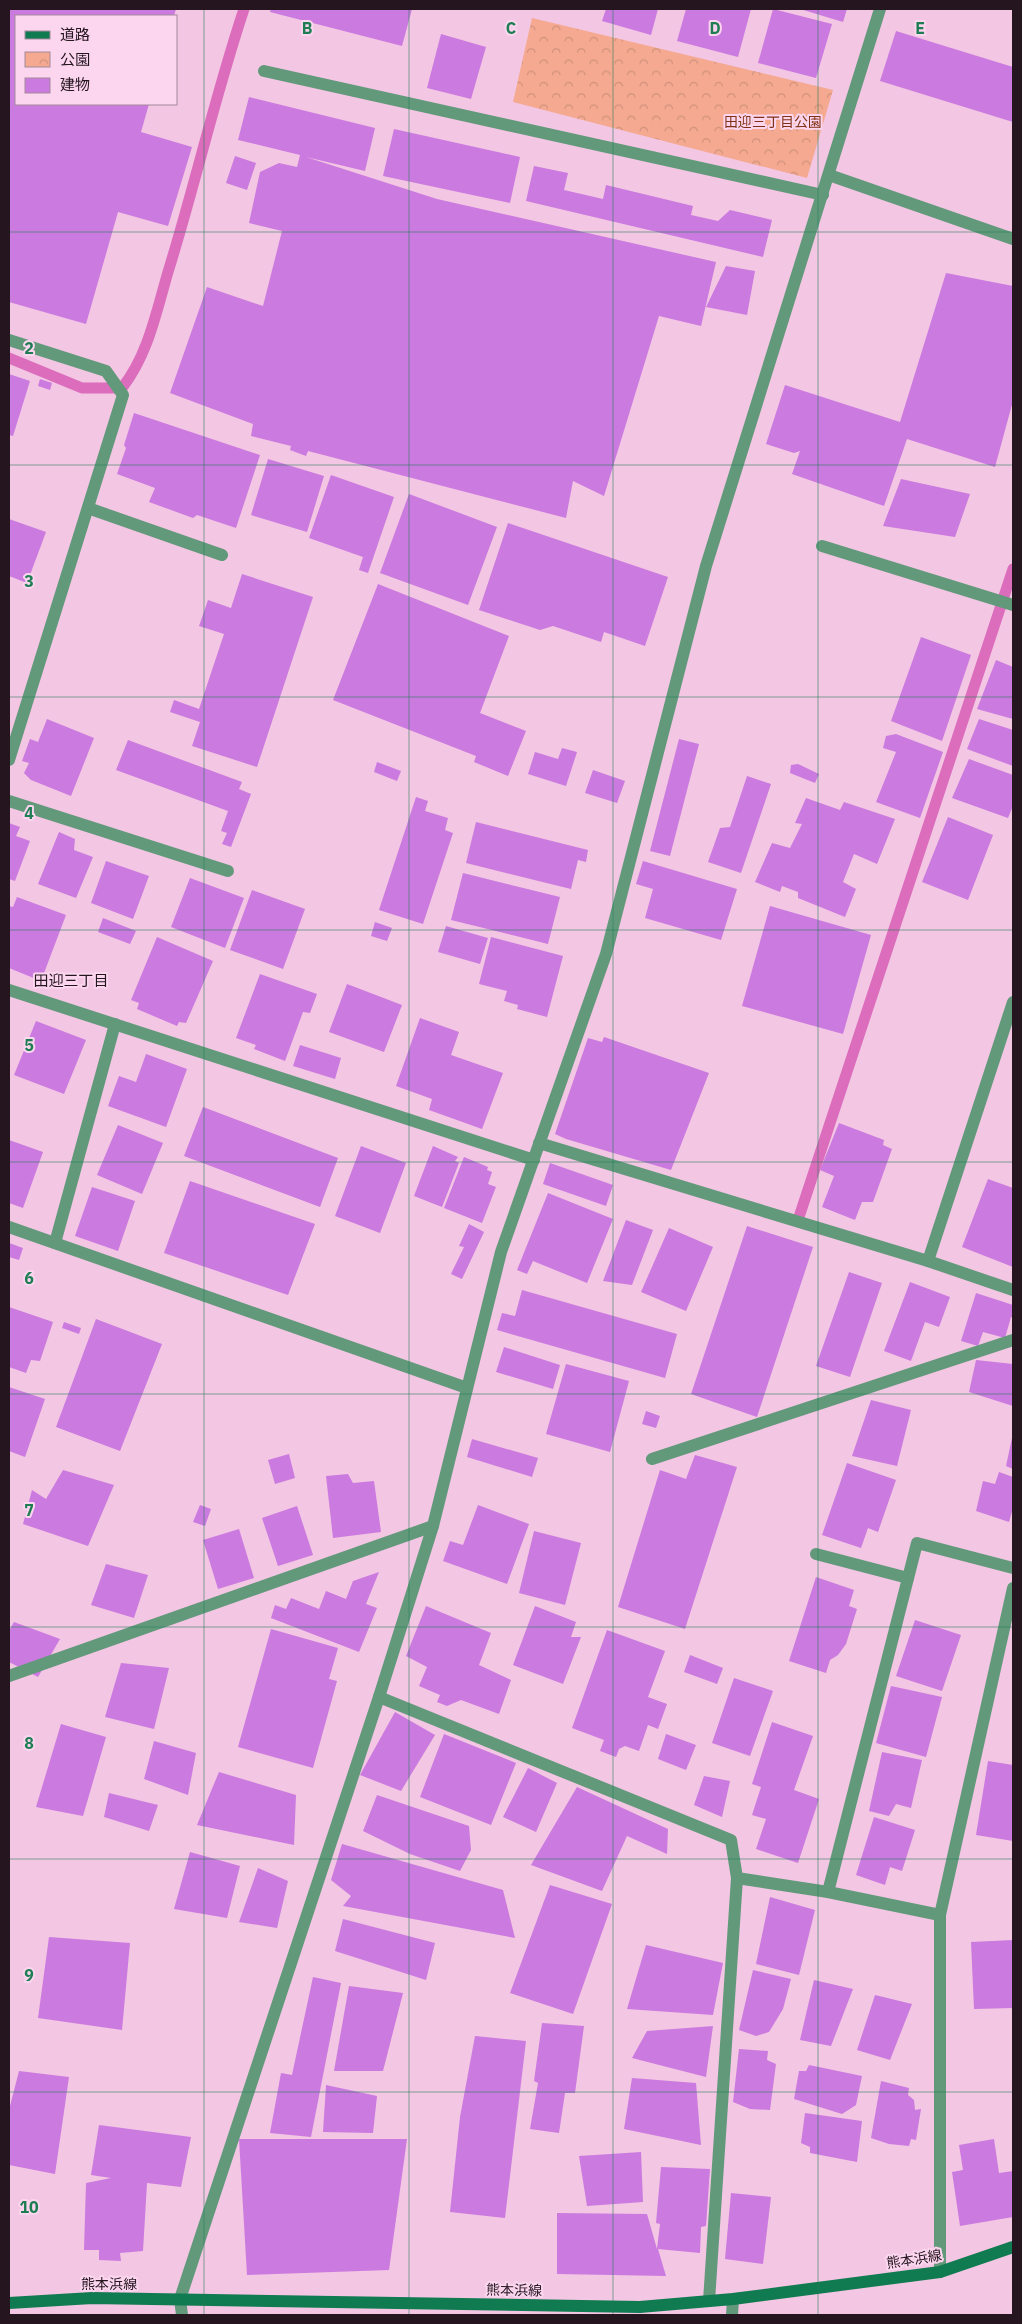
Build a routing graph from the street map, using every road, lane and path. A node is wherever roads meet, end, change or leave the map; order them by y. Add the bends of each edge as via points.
1 (880, 9) edge
2 (264, 71) dead end
3 (829, 175) junction
4 (823, 195) junction
5 (1013, 240) edge
6 (9, 340) edge
7 (88, 508) junction
8 (822, 546) dead end
9 (222, 555) dead end
10 (1013, 605) edge
11 (9, 760) edge
12 (9, 801) edge
13 (228, 871) dead end
14 (9, 990) edge
15 (1013, 1002) edge
16 (115, 1024) junction
17 (539, 1144) junction
18 (534, 1160) junction
19 (9, 1227) edge
20 (55, 1243) junction
21 (928, 1261) junction
22 (1013, 1290) edge
23 (1013, 1340) edge
24 (467, 1388) junction
25 (652, 1459) dead end
26 (433, 1526) junction
27 (816, 1554) dead end
28 (1013, 1568) edge
29 (908, 1578) junction
30 (1013, 1588) edge
31 (9, 1676) edge
32 (379, 1697) junction
33 (737, 1878) junction
34 (828, 1892) junction
35 (940, 1915) junction
36 (1013, 2247) edge
37 (940, 2272) junction
38 (733, 2298) junction
39 (180, 2299) junction
40 (709, 2300) junction
41 (9, 2303) edge
42 (182, 2315) edge
43 (732, 2315) edge

1 - 3 street
2 - 4 street
3 - 4 street
3 - 5 street
4 - 17 street via 706,566 606,954
6 - 7 street via 106,370 123,395
7 - 9 street
7 - 11 street
8 - 10 street
12 - 13 street
14 - 16 street
15 - 21 street
16 - 18 street
16 - 20 street
17 - 18 street
17 - 21 street
18 - 24 street via 501,1252
19 - 20 street
20 - 24 street
21 - 22 street
23 - 25 street
24 - 26 street
26 - 31 street
26 - 32 street
27 - 29 street
28 - 29 street via 917,1543
29 - 34 street
30 - 35 street
32 - 33 street via 731,1840
32 - 39 street
33 - 34 street
33 - 40 street
34 - 35 street
35 - 37 street
36 - 37 main road, 熊本浜線
37 - 38 main road, 熊本浜線
38 - 40 main road, 熊本浜線
38 - 43 street
39 - 40 main road, 熊本浜線 via 640,2307
39 - 41 main road, 熊本浜線 via 92,2298
39 - 42 street

